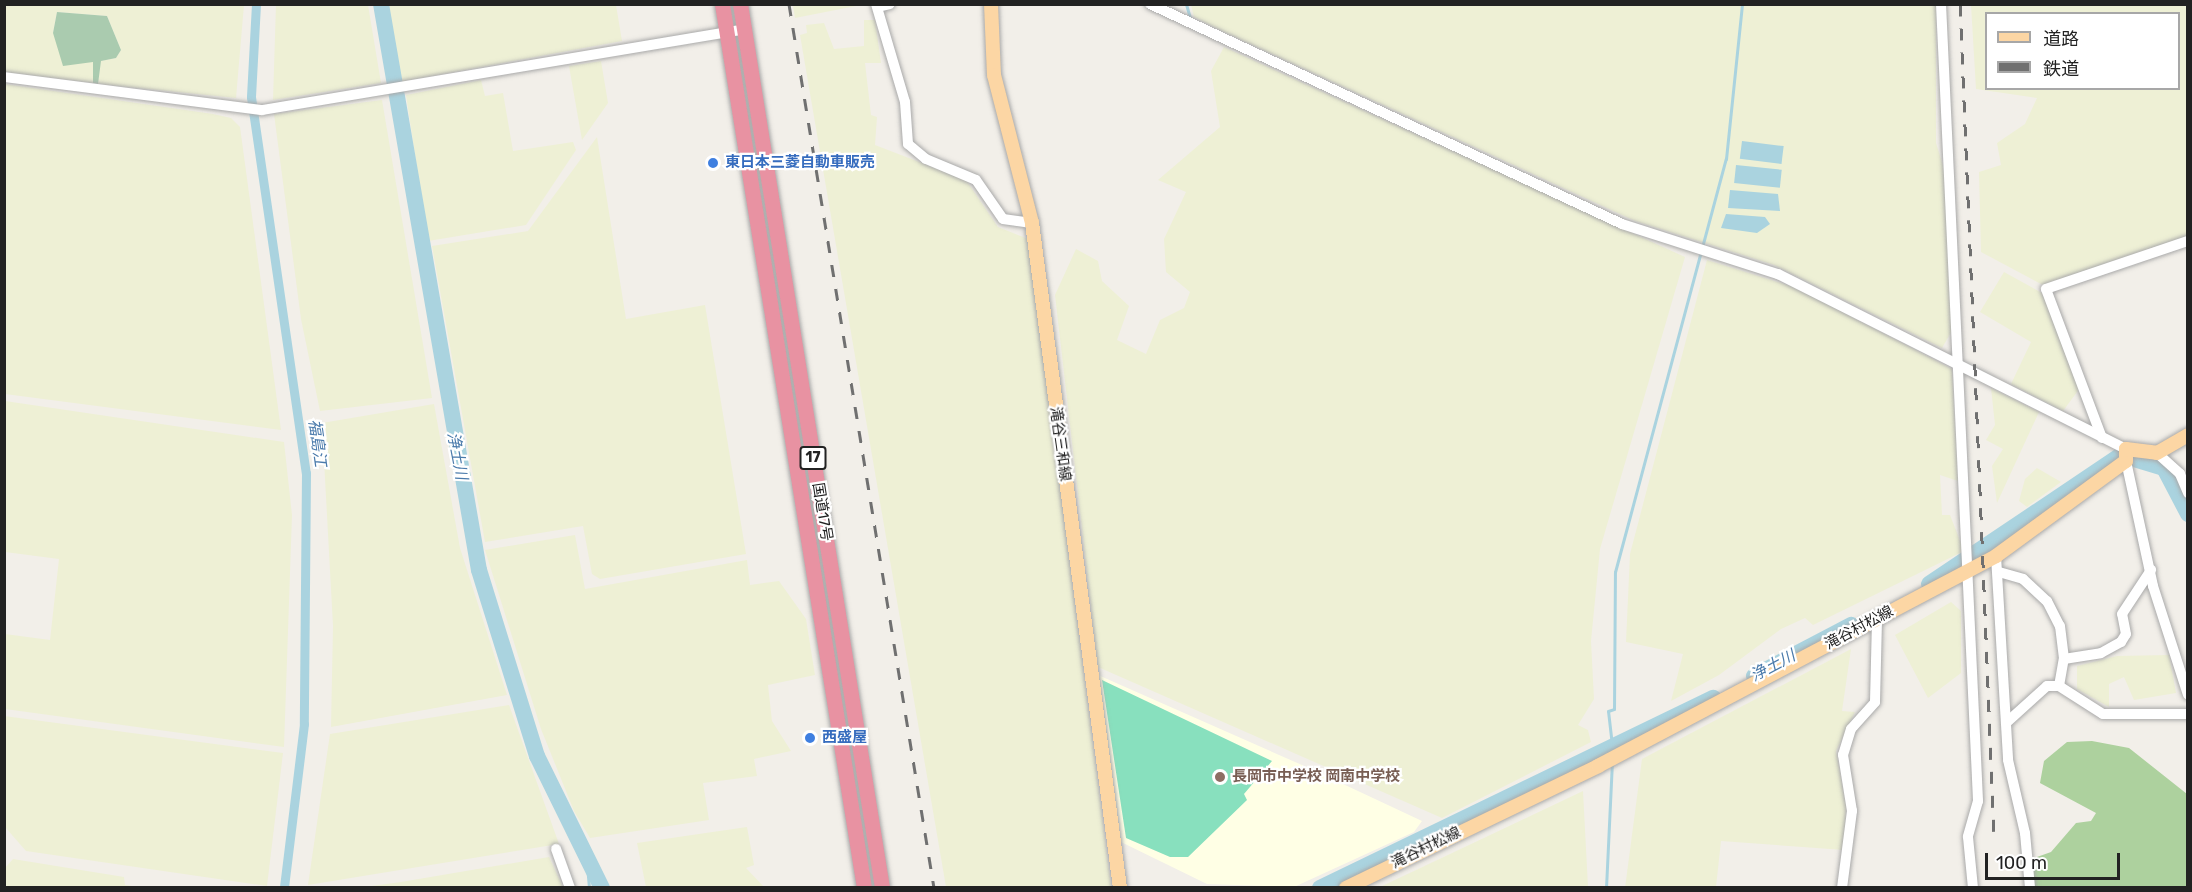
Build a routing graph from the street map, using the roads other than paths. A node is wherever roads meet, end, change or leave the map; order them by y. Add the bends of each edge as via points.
1 (722, 4) edge
2 (740, 4) edge
3 (890, 4) edge
4 (991, 4) edge
5 (1150, 4) edge
6 (1941, 4) edge
7 (877, 6) edge
8 (744, 30) junction
9 (727, 33) junction
10 (4, 77) edge
11 (1032, 223) junction
12 (2187, 241) edge
13 (1958, 365) junction
14 (2187, 435) edge
15 (2102, 438) junction
16 (2157, 453) junction
17 (2126, 455) junction
18 (2187, 493) edge
19 (1996, 556) junction
20 (2151, 570) junction
21 (1968, 571) junction
22 (1999, 572) junction
23 (1877, 618) junction
24 (2064, 659) junction
25 (2059, 686) junction
26 (2187, 695) edge
27 (2187, 714) edge
28 (2006, 723) junction
29 (556, 849) dead end
30 (570, 888) edge
31 (864, 888) edge
32 (882, 888) edge
33 (1120, 888) edge
34 (1346, 888) edge
35 (1842, 888) edge
36 (1973, 888) edge
37 (2030, 888) edge

1 - 9 highway, 17
2 - 8 highway, 17
3 - 7 street
4 - 11 main road, 滝谷三和線 via 996,84
5 - 13 street via 1622,224 1778,274
6 - 13 street
7 - 11 street via 905,102 908,144 926,159 976,180 1003,219
8 - 9 street
8 - 32 highway, 国道17号 / 17
9 - 10 street via 246,111
9 - 31 highway, 国道17号 / 17
11 - 33 main road, 滝谷三和線
12 - 15 street via 2046,289
13 - 15 street
13 - 21 street
14 - 16 main road
15 - 17 street
16 - 17 main road
16 - 18 street via 2180,474
17 - 19 main road, 滝谷村松線
17 - 20 street
19 - 21 main road, 滝谷村松線
19 - 22 street
20 - 24 street via 2122,614 2126,634 2121,642 2101,653
20 - 26 street
21 - 23 main road, 滝谷村松線
21 - 36 street via 1978,801 1968,837
22 - 24 street via 2023,579 2047,601 2060,626
22 - 28 street
23 - 34 main road, 滝谷村松線 via 1606,761
23 - 35 street via 1875,702 1851,729 1843,755 1852,810
24 - 25 street
25 - 27 street via 2103,714
25 - 28 street via 2040,688
28 - 37 street
29 - 30 street

